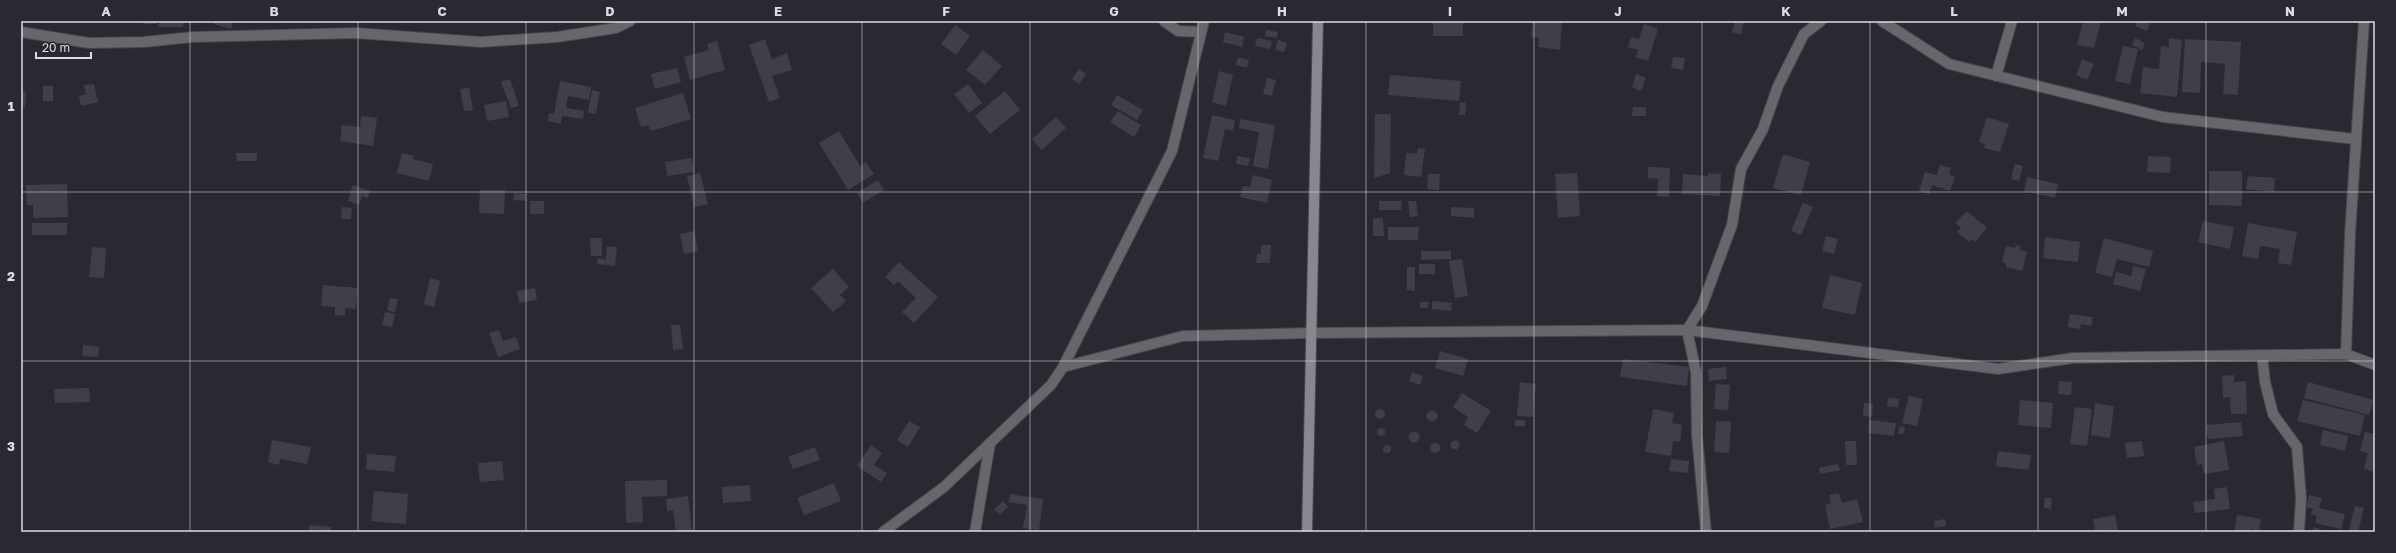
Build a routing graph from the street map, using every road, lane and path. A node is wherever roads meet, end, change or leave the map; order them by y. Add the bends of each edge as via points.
1 (630, 21) edge
2 (1164, 21) edge
3 (1204, 21) edge
4 (1318, 21) edge
5 (1821, 21) edge
6 (1882, 21) edge
7 (2012, 21) edge
8 (2364, 21) edge
9 (21, 32) edge
10 (1201, 32) junction
11 (1996, 76) junction
12 (2355, 139) junction
13 (1687, 330) junction
14 (1310, 333) junction
15 (2346, 354) junction
16 (2262, 355) junction
17 (2375, 365) edge
18 (1063, 367) junction
19 (990, 443) junction
20 (883, 532) edge
21 (975, 532) edge
22 (1307, 532) edge
23 (1706, 532) edge
24 (2299, 532) edge

1 - 9 street via 616,28 557,37 480,42 356,32 193,37 144,42 89,42
2 - 10 street via 1178,31
3 - 10 street
4 - 14 street
5 - 13 street via 1804,34 1778,86 1763,128 1741,169 1732,225 1702,306
6 - 11 street via 1949,64
7 - 11 street
8 - 12 street
10 - 18 street via 1172,151
11 - 12 street via 2163,117
12 - 15 street
13 - 14 street
13 - 16 street via 1998,369 2073,358
13 - 23 street via 1696,372 1697,436
14 - 18 street via 1183,336
14 - 22 street
15 - 16 street
15 - 17 street
16 - 24 street via 2273,414 2297,447 2301,498
18 - 19 street via 1051,385
19 - 20 street via 944,487
19 - 21 street

